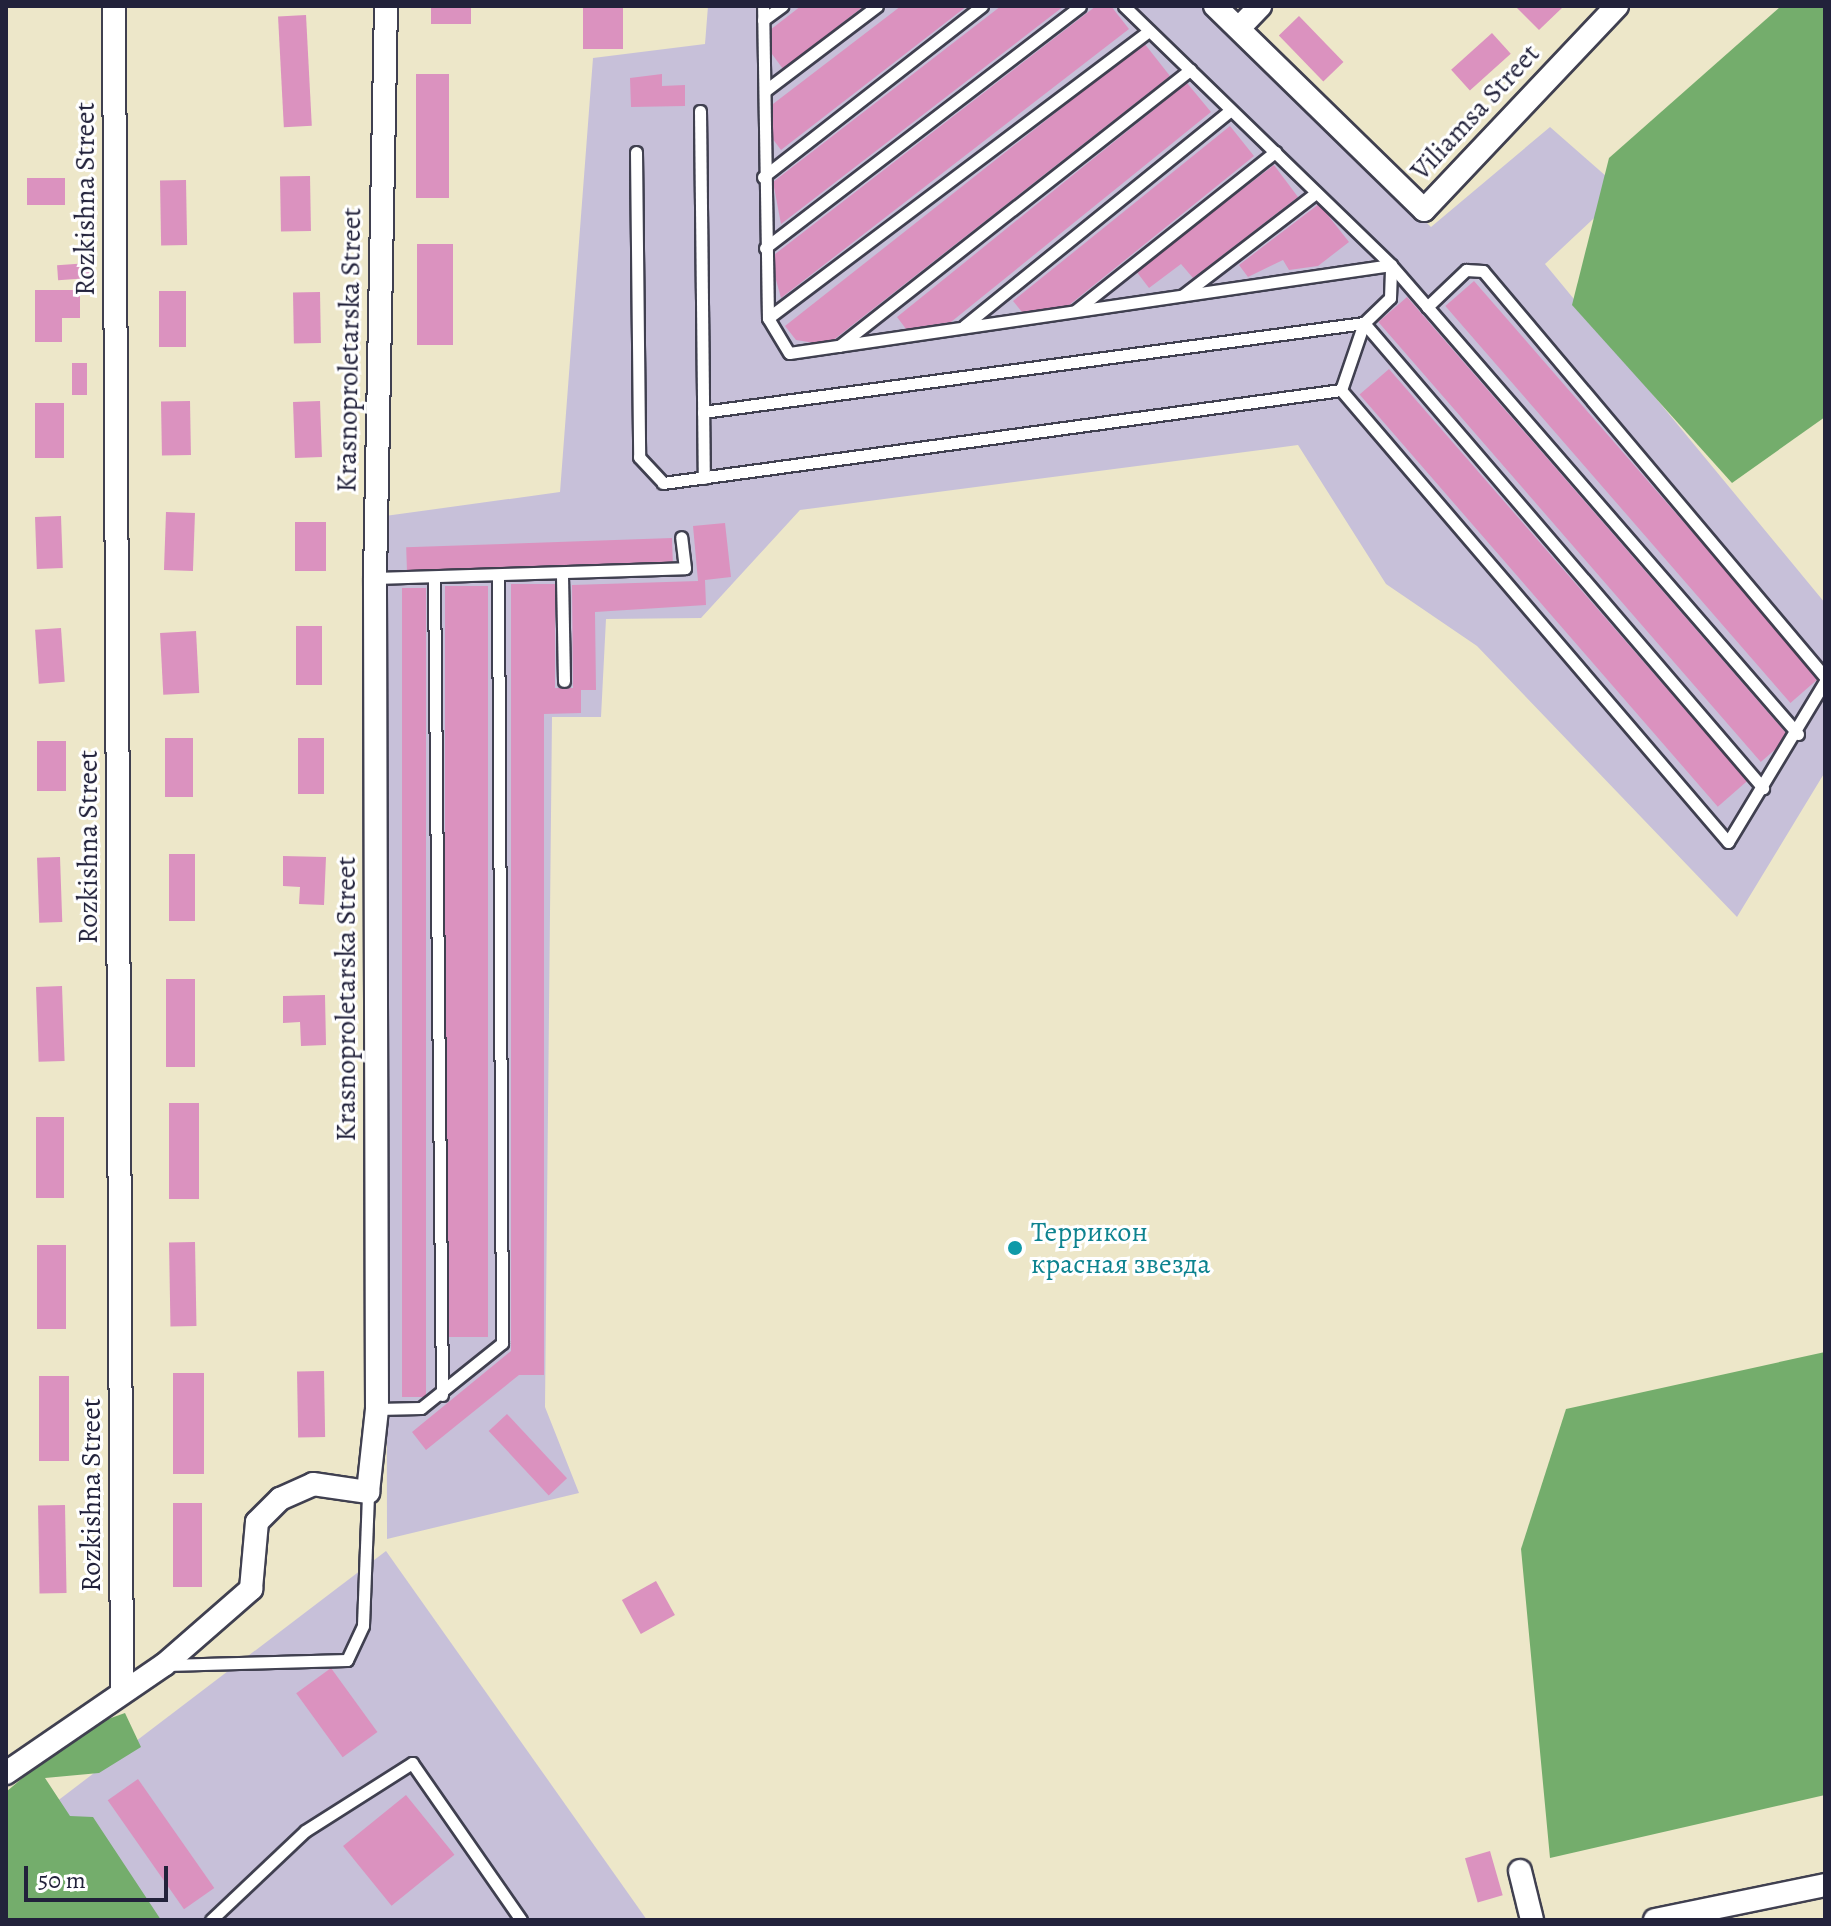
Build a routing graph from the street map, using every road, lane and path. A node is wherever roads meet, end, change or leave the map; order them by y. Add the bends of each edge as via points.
1 (114, 6) edge
2 (386, 6) edge
3 (763, 6) edge
4 (782, 6) edge
5 (877, 6) edge
6 (982, 6) edge
7 (1080, 6) edge
8 (1124, 6) edge
9 (1215, 6) edge
10 (1260, 6) edge
11 (1617, 6) edge
12 (763, 20) junction
13 (1240, 27) junction
14 (1149, 31) junction
15 (1190, 70) junction
16 (766, 90) junction
17 (1231, 110) junction
18 (700, 111) dead end
19 (636, 152) dead end
20 (1275, 152) junction
21 (763, 177) junction
22 (1316, 193) junction
23 (765, 248) junction
24 (1391, 265) junction
25 (1182, 296) junction
26 (1427, 307) junction
27 (1074, 312) junction
28 (768, 318) junction
29 (1364, 323) junction
30 (961, 328) junction
31 (839, 346) junction
32 (1341, 390) junction
33 (703, 412) junction
34 (704, 478) junction
35 (681, 537) dead end
36 (562, 576) junction
37 (434, 577) junction
38 (498, 577) junction
39 (375, 578) junction
40 (1825, 679) edge
41 (564, 681) dead end
42 (1798, 734) junction
43 (1763, 788) junction
44 (442, 1395) junction
45 (377, 1409) junction
46 (368, 1492) junction
47 (164, 1665) junction
48 (122, 1688) junction
49 (6, 1773) edge
50 (1520, 1871) dead end
51 (1825, 1885) edge
52 (211, 1920) edge
53 (521, 1920) edge
54 (1532, 1920) edge
55 (1655, 1920) edge

1 - 48 street, Rozkishna Street
2 - 39 street, Krasnoproletarska Street
3 - 12 lane
4 - 12 lane
5 - 16 lane
6 - 21 lane
7 - 23 lane
8 - 14 lane
9 - 13 street, Viliamsa Street
10 - 13 street
11 - 13 street, Viliamsa Street via 1424,210
12 - 16 lane
14 - 15 lane
14 - 28 lane
15 - 17 lane
15 - 31 lane
16 - 21 lane
17 - 20 lane
17 - 30 lane
18 - 33 lane
19 - 34 lane via 639,457 663,483
20 - 22 lane
20 - 27 lane
21 - 23 lane
22 - 24 lane
22 - 25 lane
23 - 28 lane
24 - 25 lane
24 - 26 lane
24 - 29 lane via 1390,298
25 - 27 lane
26 - 40 lane via 1466,270 1483,271
26 - 42 lane
27 - 30 lane
28 - 31 lane via 789,353
29 - 32 lane
29 - 33 lane
29 - 43 lane
30 - 31 lane
32 - 34 lane
32 - 43 lane via 1728,842
33 - 34 lane
35 - 36 lane via 685,568
36 - 38 lane
36 - 41 lane
37 - 38 lane
37 - 39 lane
37 - 44 lane
38 - 44 lane via 502,1343
39 - 45 street, Krasnoproletarska Street
40 - 42 lane
42 - 43 lane
44 - 45 lane via 421,1408
45 - 46 street, Krasnoproletarska Street
46 - 47 street via 313,1484 280,1499 257,1522 251,1589
46 - 47 lane via 363,1625 347,1660
47 - 48 street
48 - 49 street
50 - 54 street
51 - 55 street
52 - 53 lane via 305,1831 412,1763

